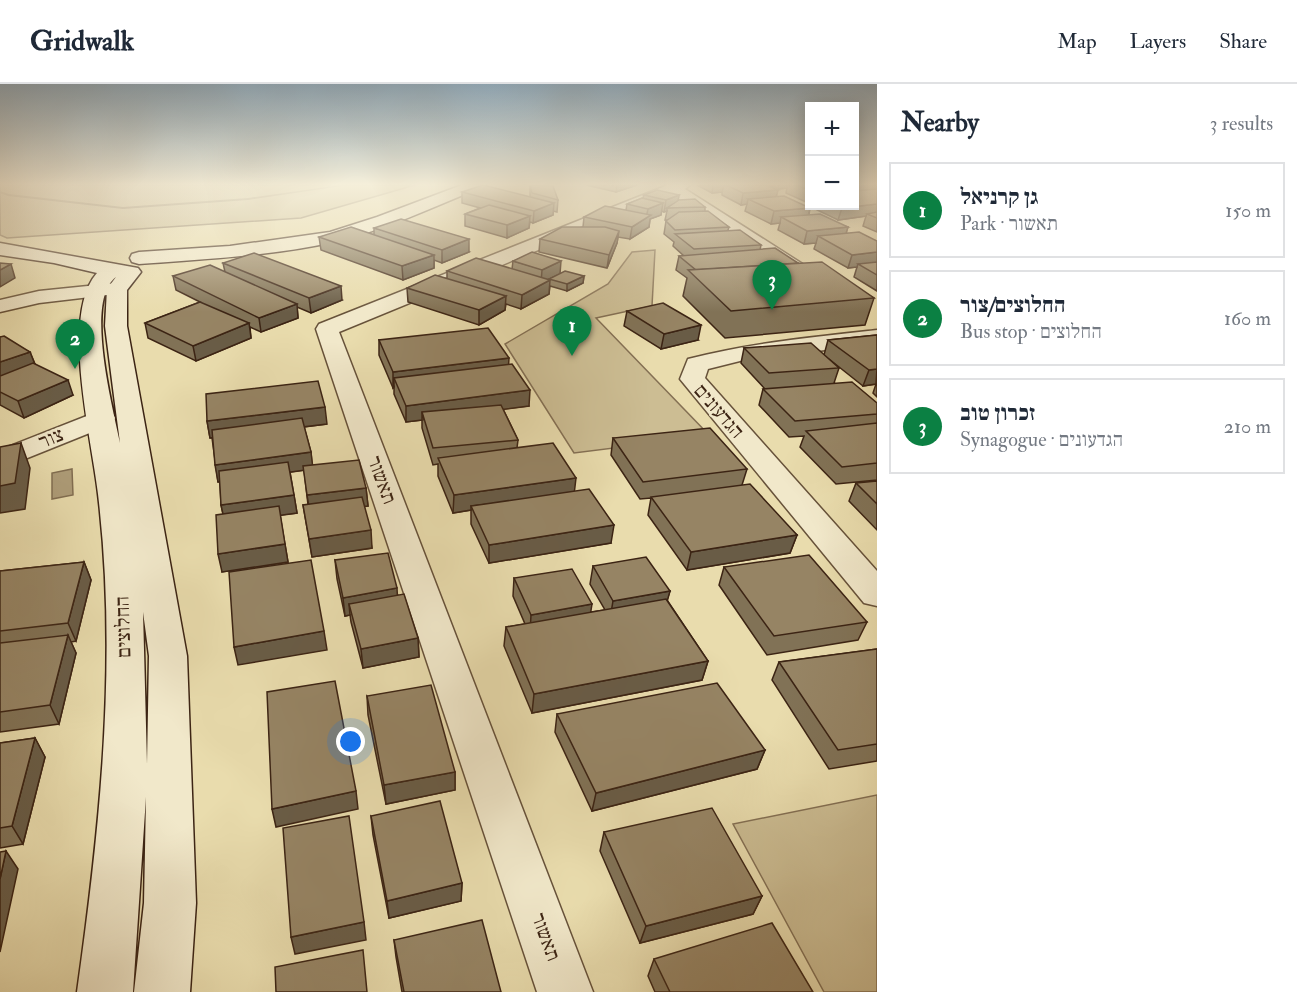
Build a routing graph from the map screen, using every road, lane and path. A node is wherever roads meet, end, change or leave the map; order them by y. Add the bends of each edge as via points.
1 (363, 227) edge
2 (577, 227) edge
3 (734, 227) edge
4 (0, 249) edge
5 (124, 272) junction
6 (819, 283) edge
7 (0, 306) edge
8 (877, 337) edge
9 (102, 418) junction
10 (0, 460) edge
11 (877, 594) edge
12 (105, 992) edge
13 (162, 992) edge
14 (566, 992) edge

1 - 5 street via 332,237
2 - 14 street, תאשור via 327,330
3 - 6 street
4 - 5 street
5 - 7 street
5 - 9 street, החלוצים via 90,314
5 - 13 street, החלוצים via 116,326 168,656 170,903
8 - 11 street, הגדעונים via 748,352 697,364 692,380
9 - 10 street, צור
9 - 12 street, החלוצים via 118,508 125,657 123,784

